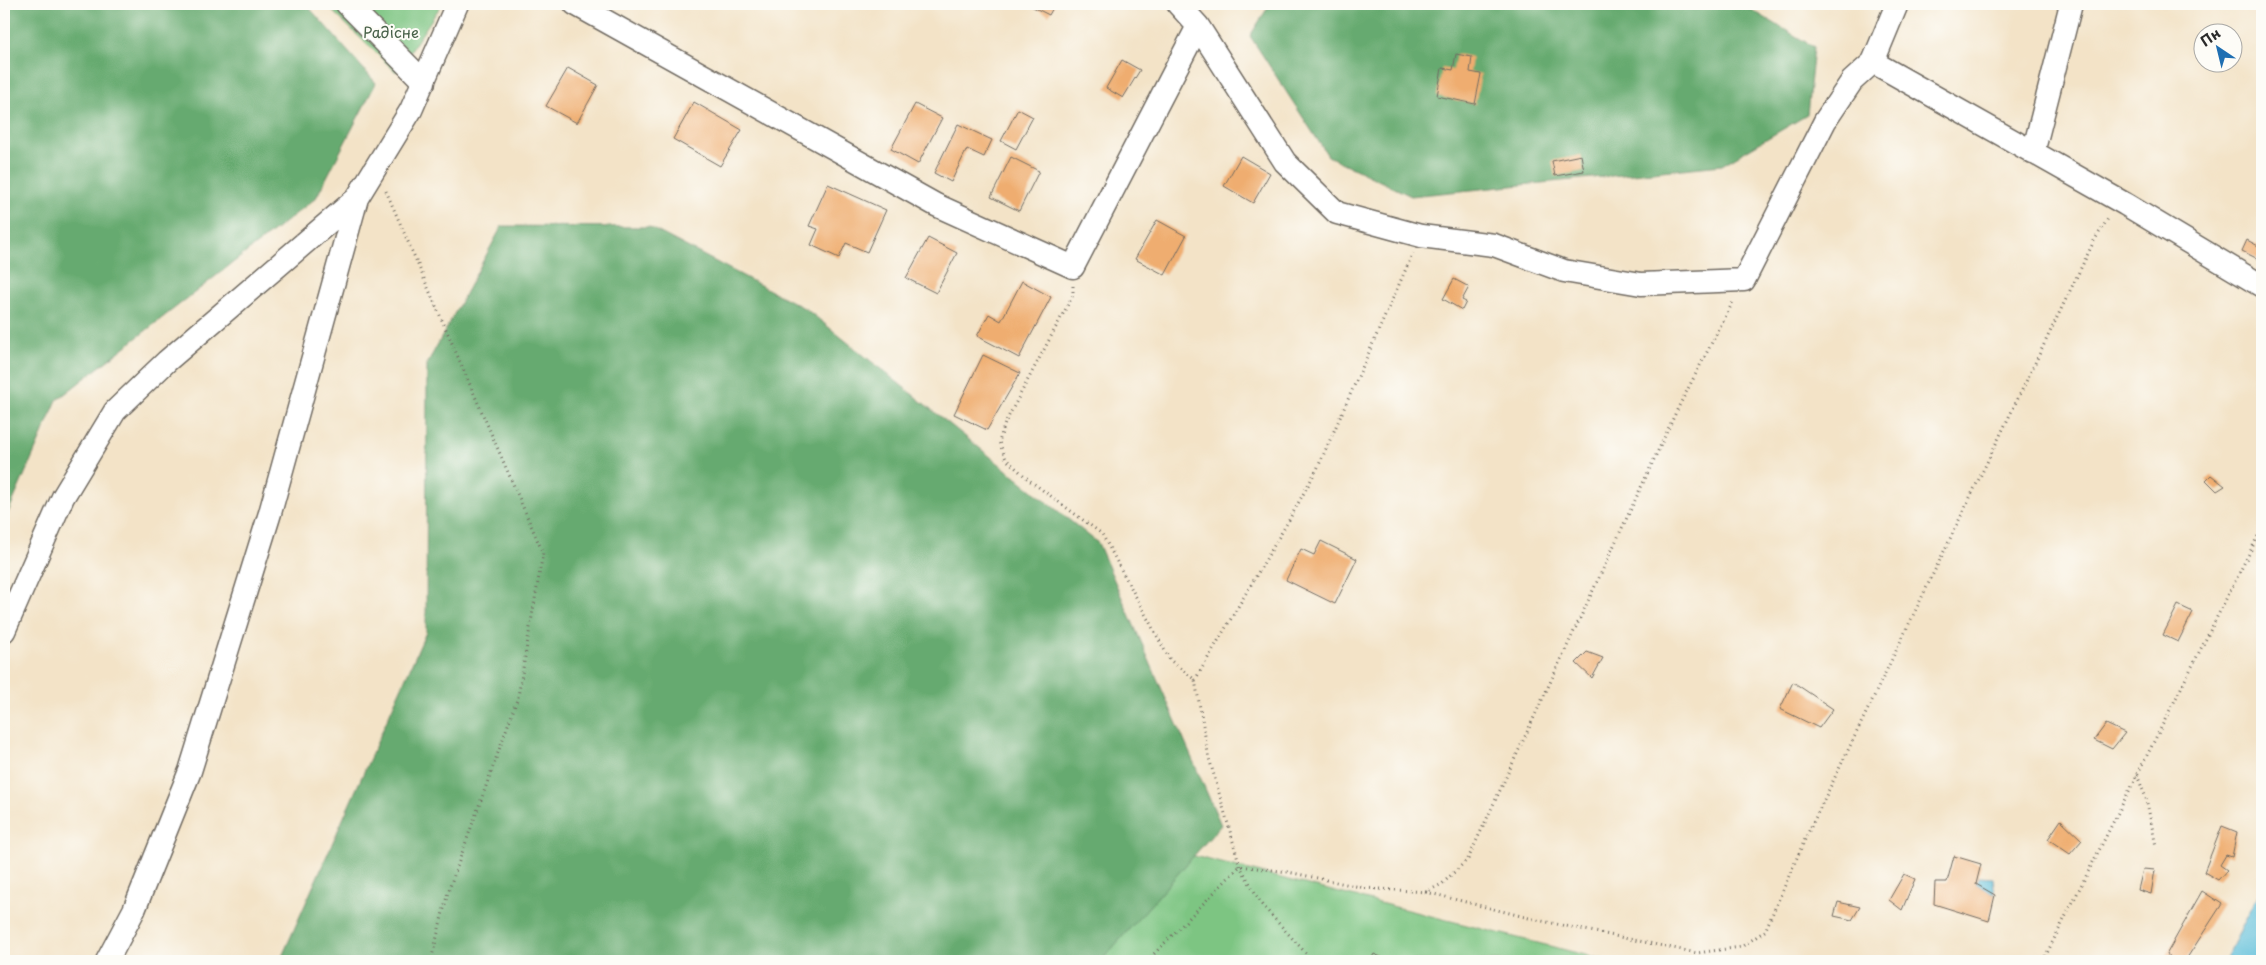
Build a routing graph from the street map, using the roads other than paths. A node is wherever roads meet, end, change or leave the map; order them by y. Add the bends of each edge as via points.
1 (347, 4) edge
2 (457, 4) edge
3 (575, 4) edge
4 (1178, 4) edge
5 (1897, 4) edge
6 (2071, 4) edge
7 (1198, 26) junction
8 (1872, 62) junction
9 (424, 82) junction
10 (2033, 153) junction
11 (356, 198) junction
12 (2262, 286) edge
13 (4, 631) edge
14 (107, 961) edge

1 - 9 street
2 - 9 street
3 - 7 street via 936,205 1073,267
4 - 7 street
5 - 8 street
6 - 10 street
7 - 8 street via 1285,162 1337,213 1421,236 1494,245 1564,271 1641,284 1744,280 1825,121 1852,81
8 - 10 street
9 - 11 street via 411,110
10 - 12 street
11 - 13 street via 115,410 62,497
11 - 14 street via 270,513 190,771 134,910

